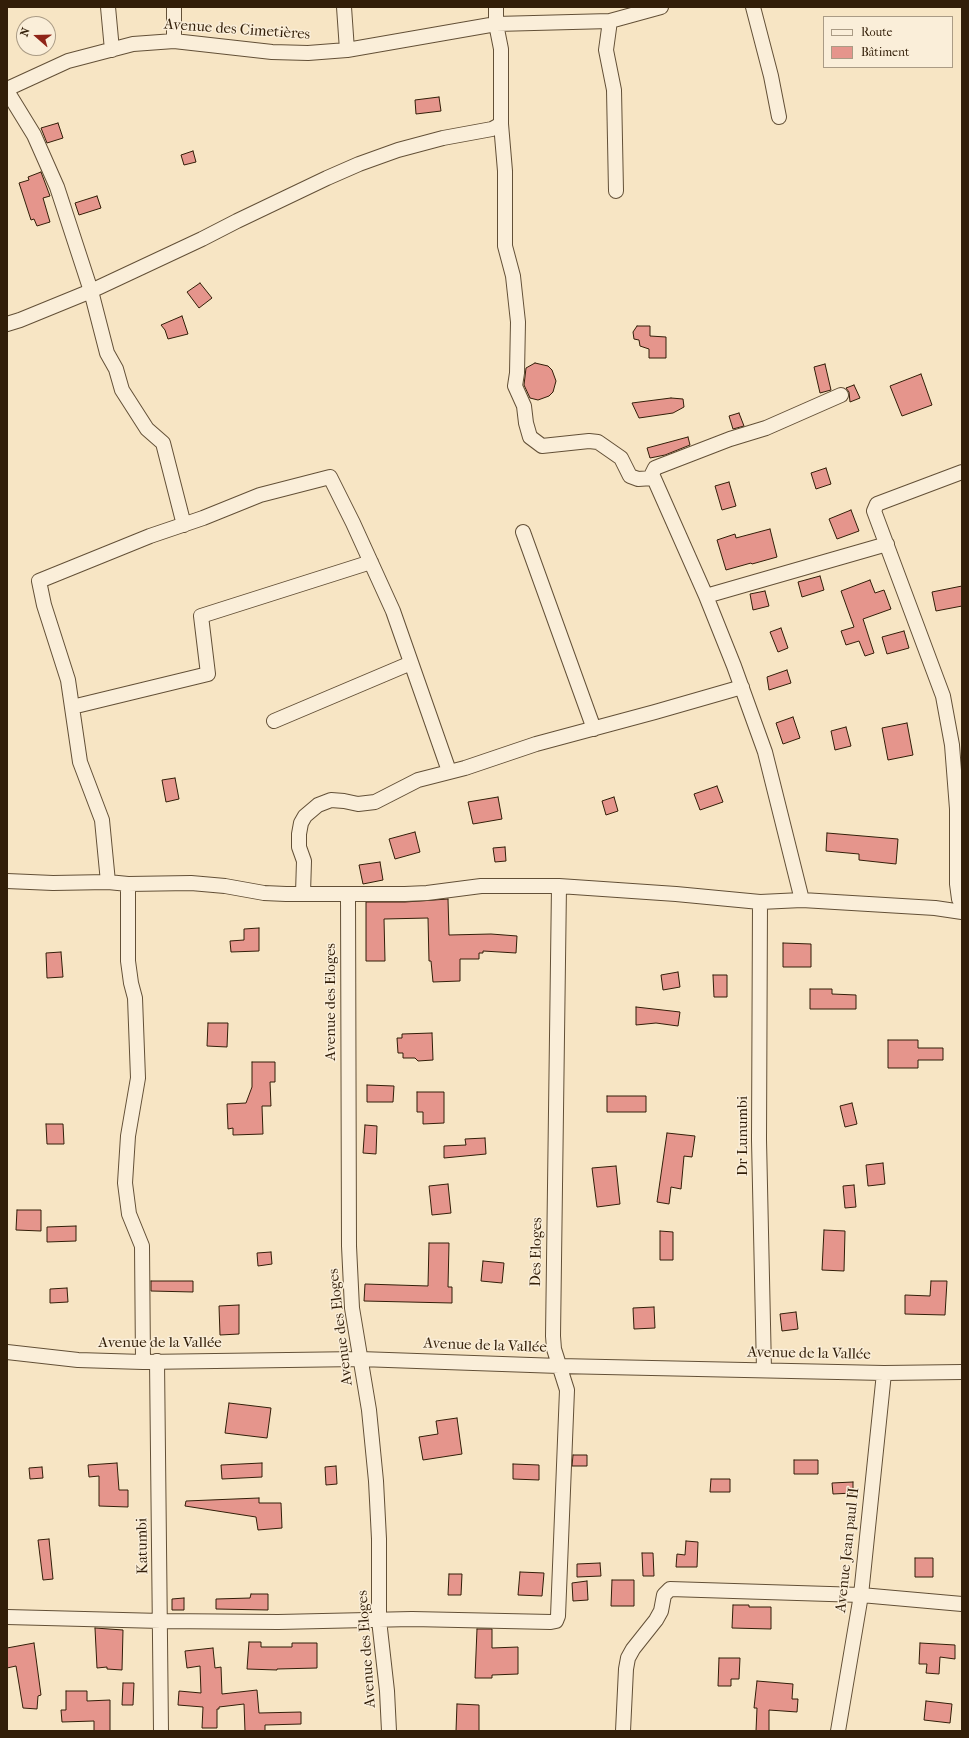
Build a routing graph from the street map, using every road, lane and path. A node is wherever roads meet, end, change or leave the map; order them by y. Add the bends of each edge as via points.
1 (108, 7) edge
2 (174, 7) edge
3 (344, 7) edge
4 (496, 7) edge
5 (660, 7) edge
6 (753, 7) edge
7 (628, 12) edge
8 (610, 21) junction
9 (496, 24) junction
10 (174, 41) junction
11 (112, 50) junction
12 (347, 50) junction
13 (7, 90) edge
14 (778, 117) dead end
15 (501, 124) junction
16 (616, 191) dead end
17 (91, 291) junction
18 (7, 324) edge
19 (841, 395) dead end
20 (962, 472) edge
21 (653, 478) junction
22 (184, 525) junction
23 (523, 532) dead end
24 (887, 544) junction
25 (371, 562) junction
26 (706, 596) junction
27 (411, 663) junction
28 (742, 687) junction
29 (72, 707) junction
30 (274, 721) dead end
31 (594, 729) junction
32 (449, 771) junction
33 (7, 881) edge
34 (108, 882) junction
35 (128, 884) junction
36 (560, 886) junction
37 (303, 893) junction
38 (348, 894) junction
39 (802, 900) junction
40 (760, 902) junction
41 (962, 904) edge
42 (962, 912) edge
43 (7, 1352) edge
44 (360, 1359) junction
45 (157, 1361) junction
46 (143, 1362) junction
47 (559, 1366) junction
48 (764, 1370) junction
49 (962, 1372) edge
50 (884, 1373) junction
51 (862, 1595) junction
52 (962, 1604) edge
53 (7, 1617) edge
54 (380, 1620) junction
55 (161, 1621) junction
56 (161, 1731) edge
57 (389, 1731) edge
58 (623, 1731) edge
59 (838, 1731) edge

1 - 11 street
2 - 10 street
3 - 12 street
4 - 9 street
5 - 7 street, Avenue des Cimetières
6 - 14 street via 771,76
7 - 8 street, Avenue des Cimetières
8 - 9 street, Avenue des Cimetières
8 - 16 street via 606,50 614,90
9 - 12 street, Avenue des Cimetières
9 - 15 street via 500,49
10 - 11 street, Avenue des Cimetières via 133,44
10 - 12 street, Avenue des Cimetières via 272,52
11 - 13 street, Avenue des Cimetières via 68,62
13 - 17 street via 34,135 57,187
15 - 17 street via 492,129 398,150 359,164
15 - 21 street via 505,171 505,246 513,276 518,322 515,386 524,406 530,437 542,446 598,442 621,458 630,476 638,479
17 - 18 street
17 - 22 street via 107,353 116,369 122,390 147,429 163,443
19 - 21 street via 766,428 660,466 653,471
20 - 24 street via 877,504 874,511
21 - 26 street
22 - 25 street via 260,495 330,477
22 - 29 street via 39,581 68,680
23 - 31 street
24 - 26 street
24 - 41 street via 943,696 952,745 957,809 957,884
25 - 27 street via 393,611
25 - 29 street via 202,616 208,674
26 - 28 street
27 - 30 street
27 - 32 street
28 - 31 street
28 - 39 street via 764,752
29 - 34 street via 80,762 102,820
31 - 32 street
32 - 37 street via 418,780 375,802 358,804 331,800 318,805 305,816 299,834 299,848 304,861
33 - 34 street
34 - 35 street
35 - 37 street via 191,884 225,886 264,893
35 - 46 street via 128,961 135,998 138,1078 128,1136 126,1183 129,1214 142,1246
36 - 38 street via 481,886 427,893
36 - 40 street
36 - 47 street, Des Eloges via 553,1336
37 - 38 street
38 - 44 street, Avenue des Eloges via 349,1246 352,1308
39 - 40 street
39 - 42 street
40 - 48 street, Dr Lunumbi via 759,1140
43 - 46 street, Avenue de la Vallée via 78,1360
44 - 45 street, Avenue de la Vallée
44 - 47 street, Avenue de la Vallée
44 - 54 street, Avenue des Eloges via 369,1410 376,1481
45 - 46 street, Avenue de la Vallée
45 - 55 street, Katumbi
47 - 48 street, Avenue de la Vallée
47 - 54 street, Des Eloges via 566,1390 556,1621
48 - 50 street, Avenue de la Vallée
49 - 50 street, Avenue de la Vallée
50 - 51 street, Avenue Jean paul II
51 - 52 street
51 - 58 street via 672,1589 667,1591 656,1620 628,1658
51 - 59 street, Avenue Jean paul II
53 - 55 street
54 - 55 street
54 - 57 street, Avenue des Eloges
55 - 56 street, Katumbi

